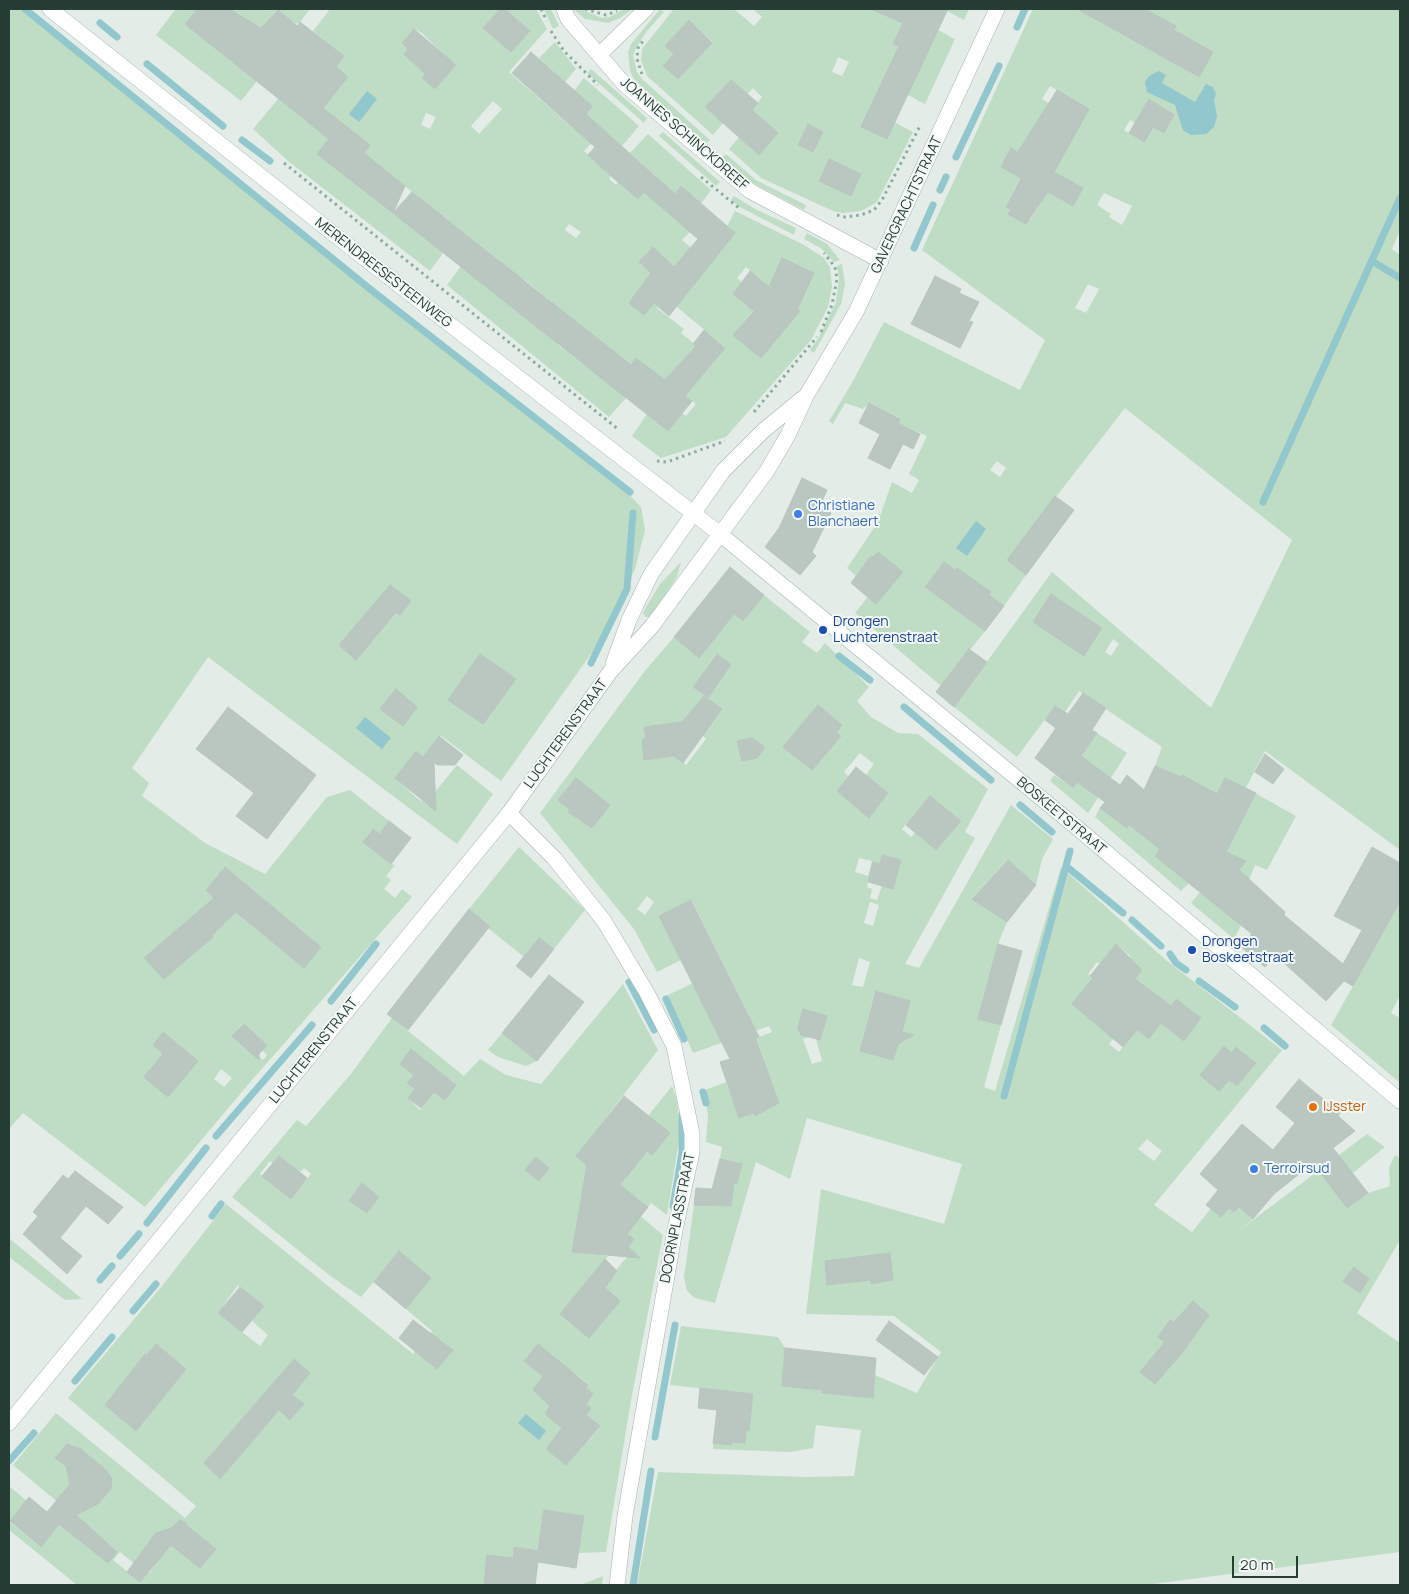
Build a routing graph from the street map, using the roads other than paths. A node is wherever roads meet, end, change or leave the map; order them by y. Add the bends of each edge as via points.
1 (50, 9) edge
2 (564, 9) edge
3 (646, 9) edge
4 (997, 9) edge
5 (599, 55) junction
6 (882, 261) junction
7 (806, 396) junction
8 (693, 513) junction
9 (720, 534) junction
10 (610, 672) junction
11 (509, 813) junction
12 (1400, 1101) edge
13 (9, 1423) edge
14 (617, 1585) edge

1 - 8 street, MERENDREESESTEENWEG via 347,245
2 - 5 street, JOANNES SCHINCKDREEF via 568,19
3 - 5 street
4 - 6 street, GAVERGRACHTSTRAAT
5 - 6 street, JOANNES SCHINCKDREEF via 625,85 750,191
6 - 7 street, GAVERGRACHTSTRAAT
7 - 8 street, GAVERGRACHTSTRAAT via 763,430 723,471
7 - 9 street, GAVERGRACHTSTRAAT via 767,471
8 - 9 street, MERENDREESESTEENWEG
8 - 10 street, LUCHTERENSTRAAT via 651,574 629,620
9 - 10 street, LUCHTERENSTRAAT via 652,626
9 - 12 street, BOSKEETSTRAAT via 1075,826
10 - 11 street, LUCHTERENSTRAAT
11 - 13 street, LUCHTERENSTRAAT
11 - 14 street, DOORNPLASSTRAAT via 554,858 604,921 647,994 674,1046 692,1134 692,1152 675,1230 625,1516

